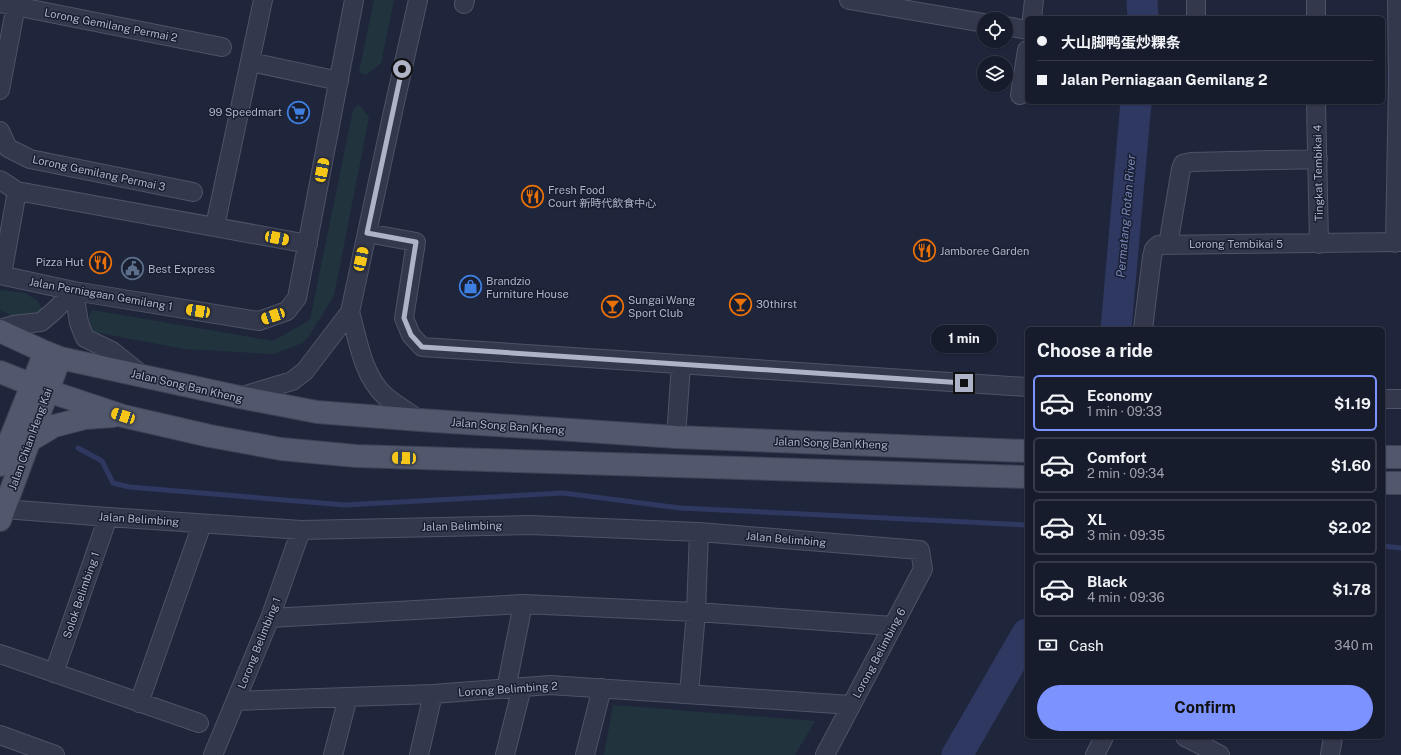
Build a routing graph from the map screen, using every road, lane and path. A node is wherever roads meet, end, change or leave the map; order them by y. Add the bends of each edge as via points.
1 (263, 0) edge
2 (354, 0) edge
3 (418, 0) edge
4 (850, 0) edge
5 (1034, 0) edge
6 (1196, 0) edge
7 (1316, 0) edge
8 (1397, 0) edge
9 (11, 3) edge
10 (1032, 16) edge
11 (1196, 16) edge
12 (1316, 16) edge
13 (977, 22) edge
14 (1013, 27) edge
15 (1025, 30) edge
16 (222, 47) dead end
17 (251, 62) junction
18 (1025, 63) edge
19 (339, 81) junction
20 (1394, 81) edge
21 (0, 90) edge
22 (1020, 95) dead end
23 (1316, 104) edge
24 (0, 131) edge
25 (1318, 159) junction
26 (0, 180) edge
27 (17, 191) junction
28 (193, 192) dead end
29 (215, 226) junction
30 (367, 233) junction
31 (1398, 242) edge
32 (308, 244) junction
33 (1319, 244) junction
34 (1168, 245) junction
35 (1, 275) edge
36 (74, 291) junction
37 (350, 312) junction
38 (1143, 327) edge
39 (0, 330) edge
40 (52, 355) junction
41 (681, 364) junction
42 (0, 372) edge
43 (142, 375) junction
44 (1025, 387) edge
45 (40, 388) junction
46 (239, 397) junction
47 (1385, 399) edge
48 (1401, 399) edge
49 (123, 416) junction
50 (420, 420) junction
51 (676, 437) junction
52 (29, 441) junction
53 (1025, 451) edge
54 (1385, 457) edge
55 (1401, 457) edge
56 (0, 466) edge
57 (1025, 477) edge
58 (1385, 483) edge
59 (1401, 483) edge
60 (2, 514) edge
61 (108, 517) junction
62 (202, 524) junction
63 (302, 530) junction
64 (699, 532) junction
65 (920, 550) joint
66 (523, 604) junction
67 (696, 612) junction
68 (270, 618) junction
69 (893, 626) junction
70 (0, 654) edge
71 (54, 673) junction
72 (514, 688) junction
73 (602, 688) junction
74 (433, 694) junction
75 (689, 694) junction
76 (348, 697) junction
77 (236, 700) junction
78 (139, 703) junction
79 (851, 705) junction
80 (199, 723) dead end
81 (0, 735) edge
82 (1103, 739) edge
83 (1189, 739) edge
84 (1333, 739) edge
85 (55, 755) edge
86 (213, 755) edge
87 (333, 755) edge
88 (419, 755) edge
89 (505, 755) edge
90 (584, 755) edge
91 (824, 755) edge
92 (1094, 755) edge
93 (1220, 755) edge
94 (1330, 755) edge

1 - 17 street
2 - 19 street, Jalan Perniagaan Gemilang 1
3 - 30 street
4 - 13 street
5 - 10 street
6 - 11 street
7 - 12 street
8 - 20 street
9 - 16 street, Lorong Gemilang Permai 2
9 - 21 street
14 - 15 street
17 - 19 street
17 - 29 street
18 - 22 street
19 - 32 street, Jalan Perniagaan Gemilang 1
20 - 31 street
23 - 25 street, Tingkat Tembikai 4
24 - 28 street, Lorong Gemilang Permai 3 via 8,148 30,159
25 - 33 street, Tingkat Tembikai 4
25 - 34 street via 1183,164
26 - 27 street
27 - 29 street
27 - 35 street
29 - 32 street
30 - 37 street
30 - 41 street via 416,242 404,318 411,335 422,347
31 - 33 street, Lorong Tembikai 5
32 - 36 street, Jalan Perniagaan Gemilang 1 via 297,298 287,312 259,321
33 - 34 street, Lorong Tembikai 5
34 - 38 street, Lorong Tembikai 5 via 1158,245 1154,249
35 - 36 street, Jalan Perniagaan Gemilang 1
36 - 39 street via 41,322 13,325
36 - 43 street via 79,322 85,338 112,352
37 - 46 street via 305,371 292,381
37 - 50 street via 366,368 373,382 384,395
39 - 40 main road, Jalan Song Ban Kheng
40 - 43 main road, Jalan Song Ban Kheng
40 - 45 main road, Jalan Chian Heng Kai
41 - 44 street
41 - 51 street
42 - 45 main road
43 - 46 main road, Jalan Song Ban Kheng
45 - 49 main road
45 - 52 main road, Jalan Chian Heng Kai
45 - 56 main road, Jalan Chian Heng Kai
46 - 50 main road, Jalan Song Ban Kheng via 317,412
47 - 48 street
49 - 52 main road via 85,418 54,426
49 - 57 main road via 281,449 356,456
50 - 51 main road, Jalan Song Ban Kheng
51 - 53 main road, Jalan Song Ban Kheng
52 - 60 main road, Jalan Chian Heng Kai
54 - 55 main road
58 - 59 main road
60 - 61 street, Jalan Belimbing
61 - 62 street, Jalan Belimbing
61 - 71 street, Solok Belimbing 1
62 - 63 street, Jalan Belimbing
62 - 78 street
63 - 64 street, Jalan Belimbing via 530,525
63 - 68 street, Lorong Belimbing 1
64 - 65 street, Jalan Belimbing
64 - 67 street
65 - 69 street, Lorong Belimbing 6 via 923,569
66 - 67 street
66 - 68 street
66 - 72 street
67 - 69 street
67 - 75 street
68 - 77 street, Lorong Belimbing 1
69 - 79 street, Lorong Belimbing 6
70 - 71 street
71 - 78 street
72 - 73 street, Lorong Belimbing 2 via 550,685
72 - 74 street, Lorong Belimbing 2
72 - 89 street
73 - 75 street, Lorong Belimbing 2
73 - 90 street
74 - 76 street, Lorong Belimbing 2
74 - 88 street
75 - 79 street, Lorong Belimbing 2
76 - 77 street, Lorong Belimbing 2
76 - 87 street
77 - 86 street, Lorong Belimbing 1
78 - 80 street
79 - 91 street, Lorong Belimbing 6
81 - 85 street
82 - 92 street
83 - 93 street
84 - 94 street

